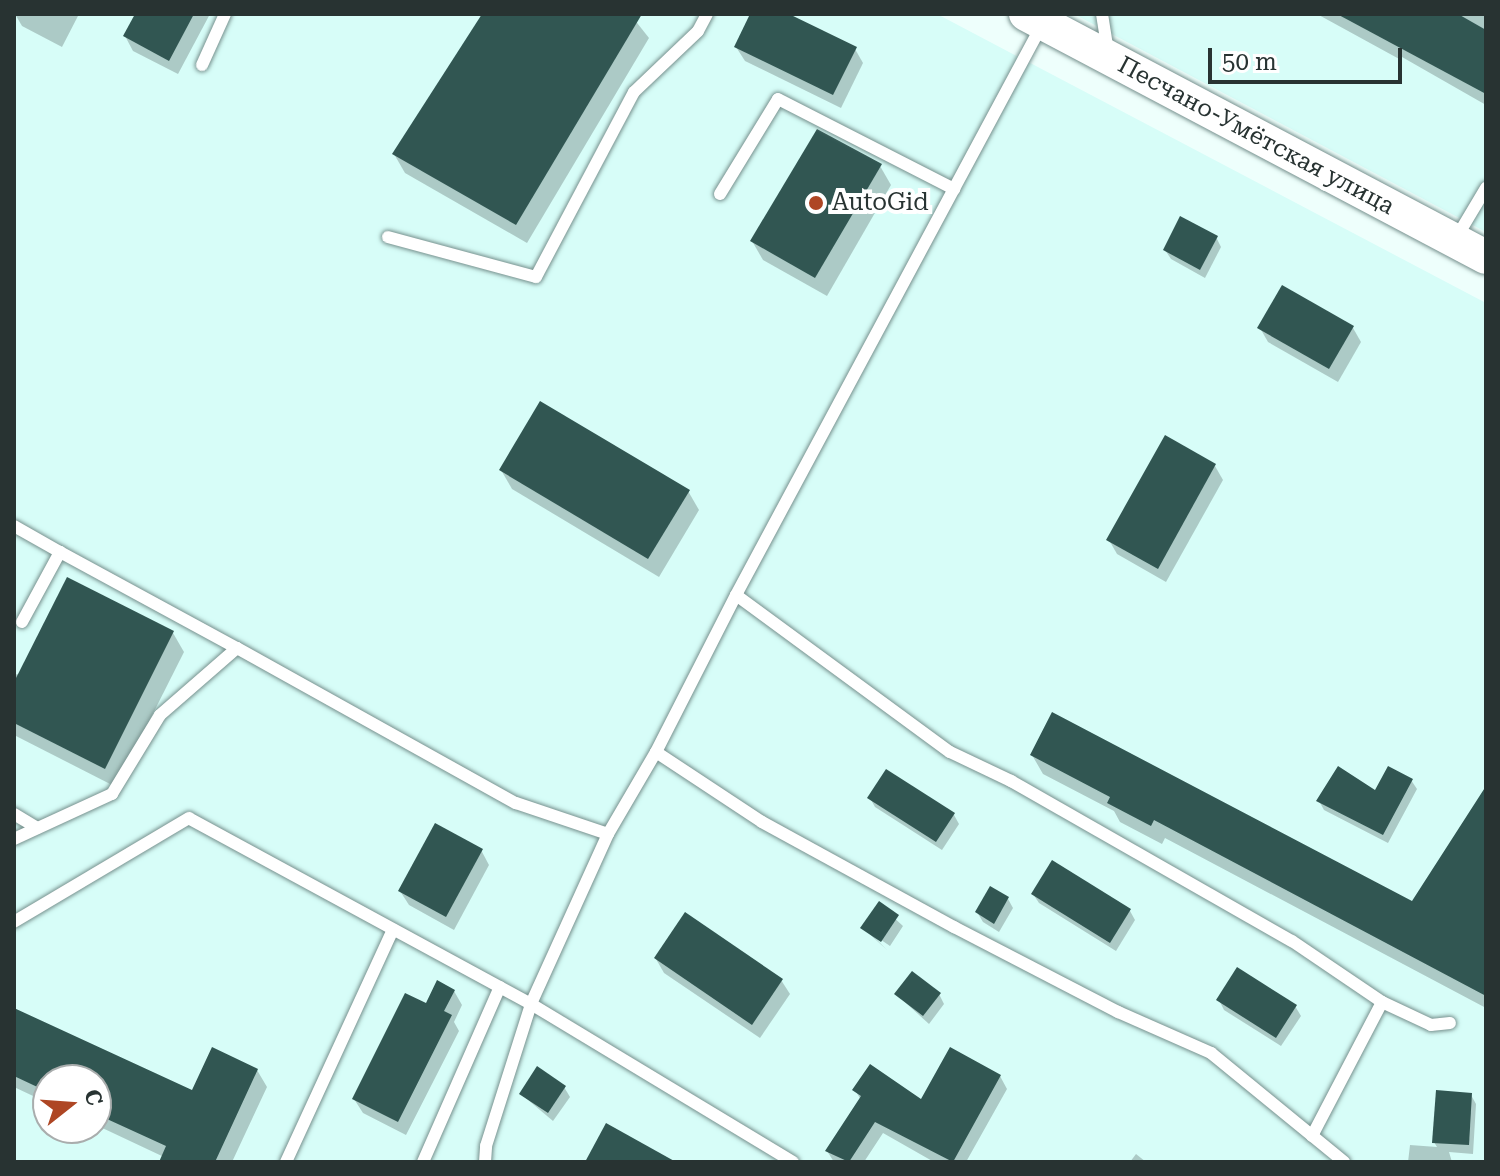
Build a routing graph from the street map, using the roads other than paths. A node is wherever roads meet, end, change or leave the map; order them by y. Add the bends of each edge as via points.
1 (225, 14) edge
2 (707, 14) edge
3 (1102, 14) edge
4 (1034, 19) edge
5 (1110, 59) junction
6 (202, 65) dead end
7 (1486, 188) edge
8 (954, 189) junction
9 (720, 194) dead end
10 (388, 237) dead end
11 (1455, 241) junction
12 (1486, 257) edge
13 (14, 526) edge
14 (60, 552) junction
15 (736, 595) junction
16 (22, 622) dead end
17 (237, 648) junction
18 (656, 752) junction
19 (14, 814) edge
20 (37, 828) junction
21 (608, 834) junction
22 (14, 839) edge
23 (14, 922) edge
24 (393, 929) junction
25 (500, 987) junction
26 (1382, 1002) junction
27 (531, 1004) junction
28 (1450, 1023) dead end
29 (1312, 1136) junction
30 (286, 1162) edge
31 (423, 1162) edge
32 (485, 1162) edge
33 (793, 1162) edge
34 (1344, 1162) edge

1 - 6 lane
2 - 10 lane via 698,31 634,92 536,277
3 - 5 lane
4 - 5 main road, Песчано-Умётская улица
4 - 8 lane
5 - 11 main road, Песчано-Умётская улица
7 - 11 lane
8 - 9 lane via 778,99
8 - 15 lane
11 - 12 main road, Песчано-Умётская улица
13 - 14 lane
14 - 16 lane
14 - 17 lane
15 - 18 lane
15 - 26 lane via 950,752 1292,941
17 - 20 lane via 160,715 112,794
17 - 21 lane via 516,803
18 - 21 lane
18 - 29 lane via 762,822 913,904 1118,1012 1211,1053
19 - 20 lane
20 - 22 lane
21 - 27 lane
23 - 24 lane via 189,818
24 - 25 lane
24 - 30 lane
25 - 27 lane
25 - 31 lane
26 - 28 lane via 1431,1025
26 - 29 lane
27 - 32 lane
27 - 33 lane
29 - 34 lane

